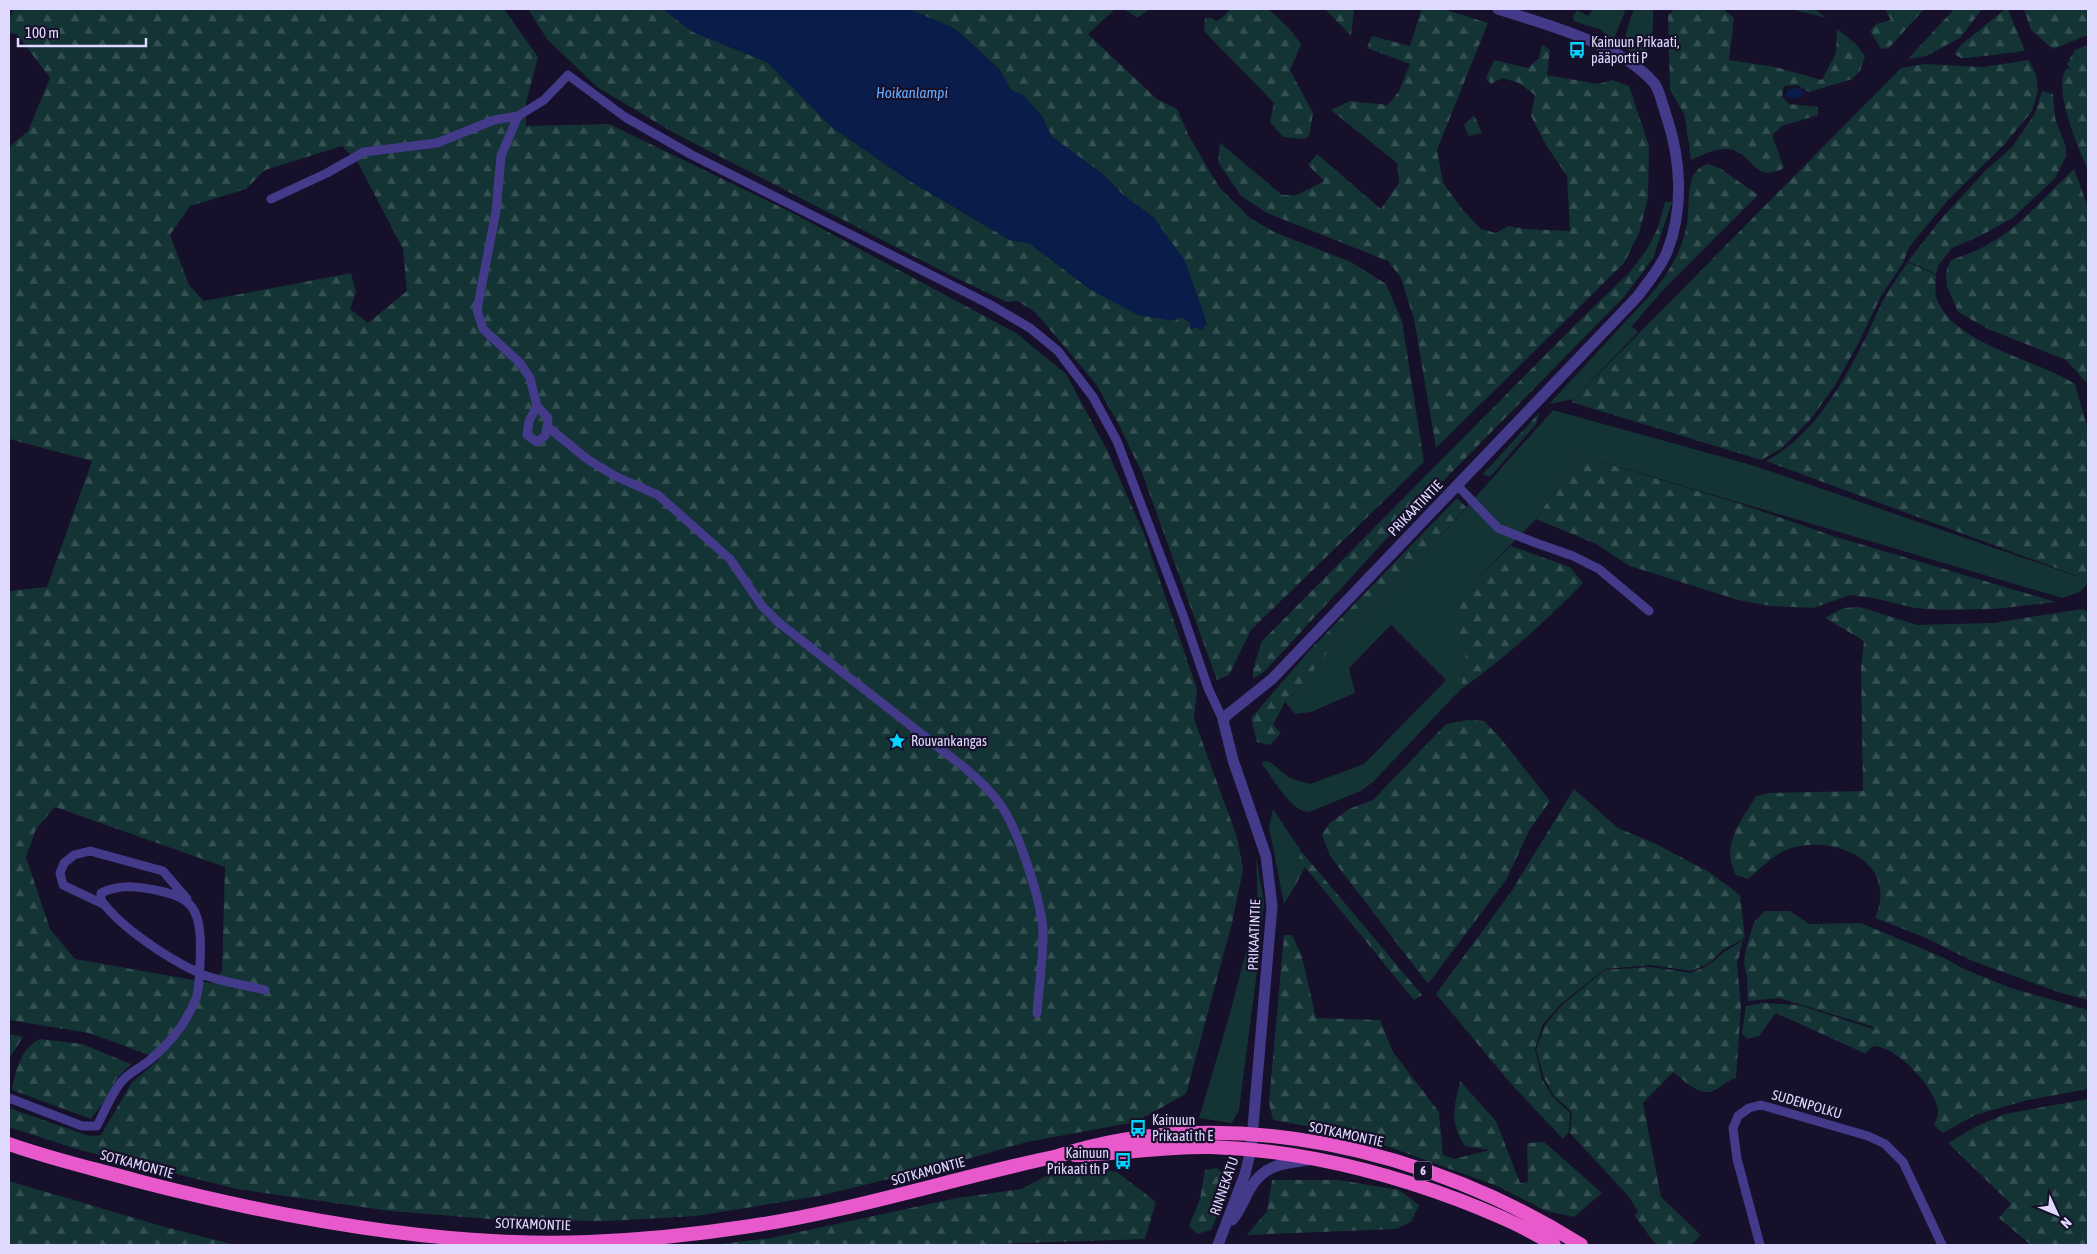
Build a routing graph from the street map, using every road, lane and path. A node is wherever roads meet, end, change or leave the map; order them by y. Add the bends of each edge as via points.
1 (1498, 9) edge
2 (518, 116) junction
3 (272, 199) dead end
4 (537, 406) junction
5 (548, 427) junction
6 (1457, 485) junction
7 (1649, 611) dead end
8 (1223, 720) junction
9 (189, 901) junction
10 (105, 905) junction
11 (198, 973) junction
12 (265, 990) dead end
13 (1037, 1013) dead end
14 (9, 1098) edge
15 (1253, 1135) junction
16 (9, 1144) edge
17 (1252, 1150) junction
18 (1058, 1156) junction
19 (1317, 1159) junction
20 (1227, 1224) junction
21 (1218, 1245) edge
22 (1554, 1245) edge
23 (1581, 1245) edge
24 (1760, 1245) edge
25 (1942, 1245) edge

1 - 6 street, PRIKAATINTIE via 1615,52 1656,84 1673,139 1678,174 1678,216 1667,253 1638,296
2 - 3 street via 494,120 437,143 364,152
2 - 4 street via 501,156 496,211 477,310 483,329 520,363 530,378
2 - 8 street via 544,100 568,75 633,122 692,155 989,304 1030,328 1058,351 1093,397 1117,441 1184,615 1208,688
4 - 5 street via 547,416
4 - 5 street via 527,435 537,442 545,436
5 - 13 street via 587,459 658,495 730,559 762,606 778,622 965,768 994,796 1009,820 1041,910 1043,934
6 - 7 street via 1498,528 1573,556 1599,570
6 - 8 street, PRIKAATINTIE via 1272,679
8 - 15 street, PRIKAATINTIE via 1266,856 1272,906
9 - 10 street via 166,892 133,886 113,887 101,893
9 - 10 street via 163,870 90,852 74,855 64,863 60,873 63,885
9 - 11 street via 199,920 201,950
10 - 11 street via 149,944
11 - 12 street
11 - 14 street via 197,997 187,1016 170,1041 122,1081 97,1126 82,1126
15 - 17 street, RINNEKATU
15 - 18 highway, SOTKAMONTIE / 6 via 1145,1135 1090,1145
15 - 23 highway, SOTKAMONTIE / 6 via 1328,1144 1405,1165 1491,1196
16 - 18 highway, SOTKAMONTIE / 6 via 42,1156 206,1199 286,1215 441,1237 586,1242 746,1227 898,1196
17 - 18 highway, SOTKAMONTIE / 6 via 1170,1147
17 - 19 highway, SOTKAMONTIE / 6
17 - 20 street, RINNEKATU
19 - 20 street via 1266,1170 1257,1177 1242,1206
19 - 22 highway, SOTKAMONTIE / 6 via 1426,1188 1514,1223
20 - 21 street, RINNEKATU
24 - 25 street, SUDENPOLKU via 1737,1159 1733,1128 1738,1116 1761,1105 1859,1133 1885,1144 1903,1162

